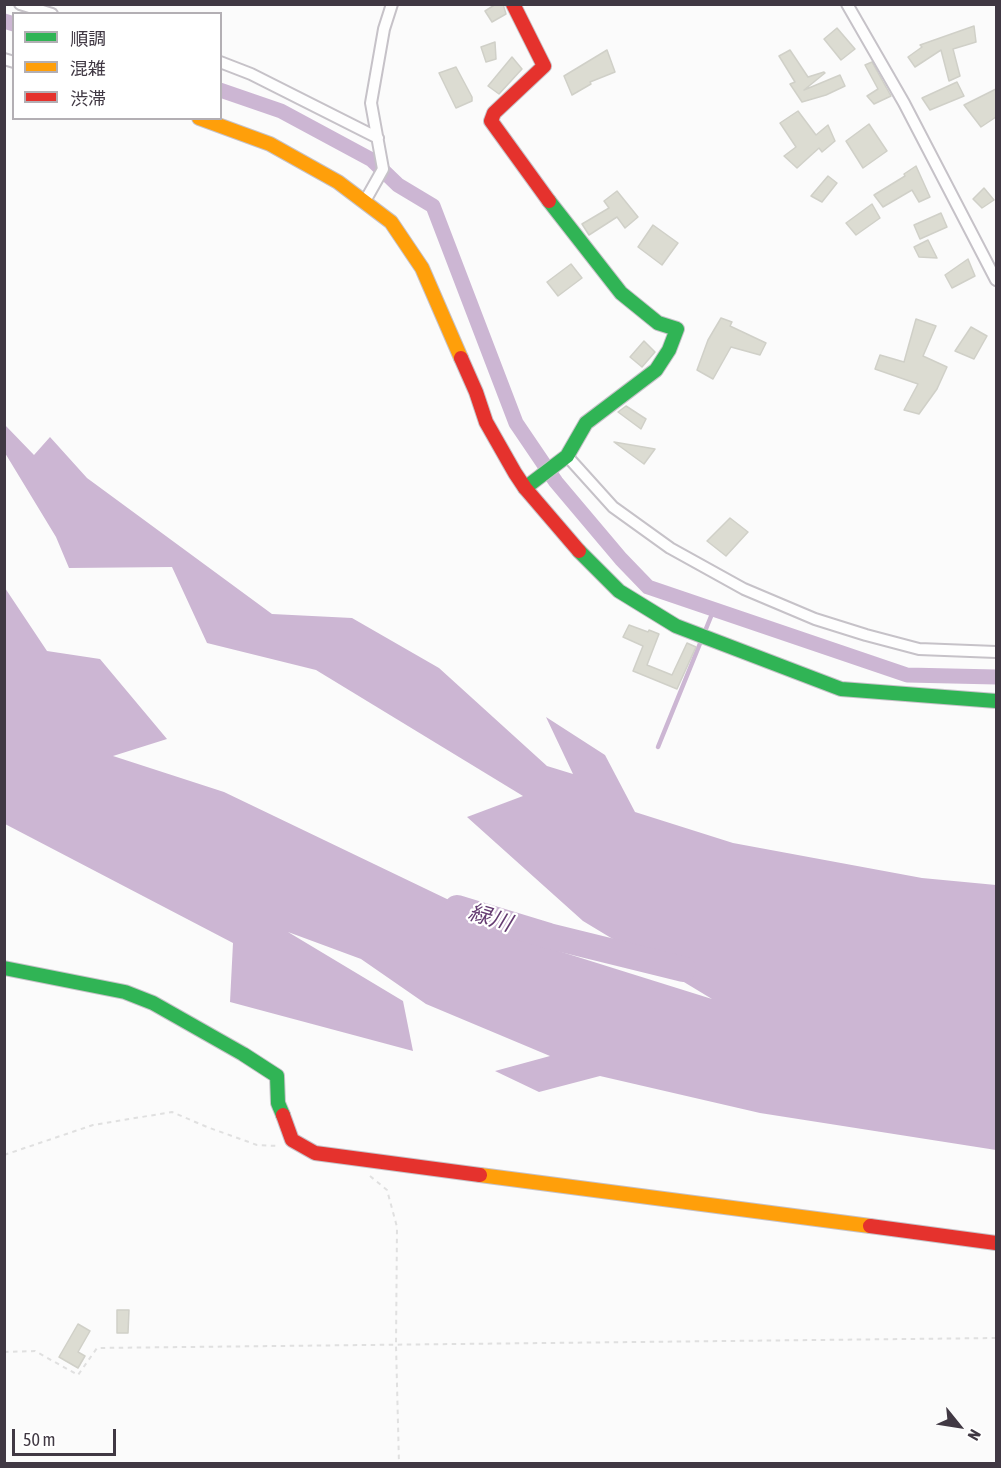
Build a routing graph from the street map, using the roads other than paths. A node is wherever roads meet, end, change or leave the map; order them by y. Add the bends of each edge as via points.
1 (20, 4) edge
2 (392, 4) edge
3 (513, 4) edge
4 (847, 4) edge
5 (46, 12) edge
6 (222, 63) edge
7 (204, 120) edge
8 (378, 138) junction
9 (365, 201) junction
10 (996, 280) edge
11 (567, 456) junction
12 (525, 488) junction
13 (996, 652) edge
14 (996, 701) edge
15 (4, 968) edge
16 (996, 1244) edge

1 - 5 street
2 - 8 street via 372,103
3 - 11 street via 544,66 491,121 621,293 658,323 677,328 656,370 586,423
4 - 10 street via 904,103
6 - 8 street
7 - 9 street via 270,144
8 - 9 street via 383,169
9 - 12 street via 390,222 422,268 486,422
11 - 12 street
11 - 13 street via 613,507 670,548 744,589 815,619 919,649
12 - 14 street via 619,591 676,626 841,689
15 - 16 street via 124,992 243,1054 278,1076 278,1102 292,1140 315,1153

